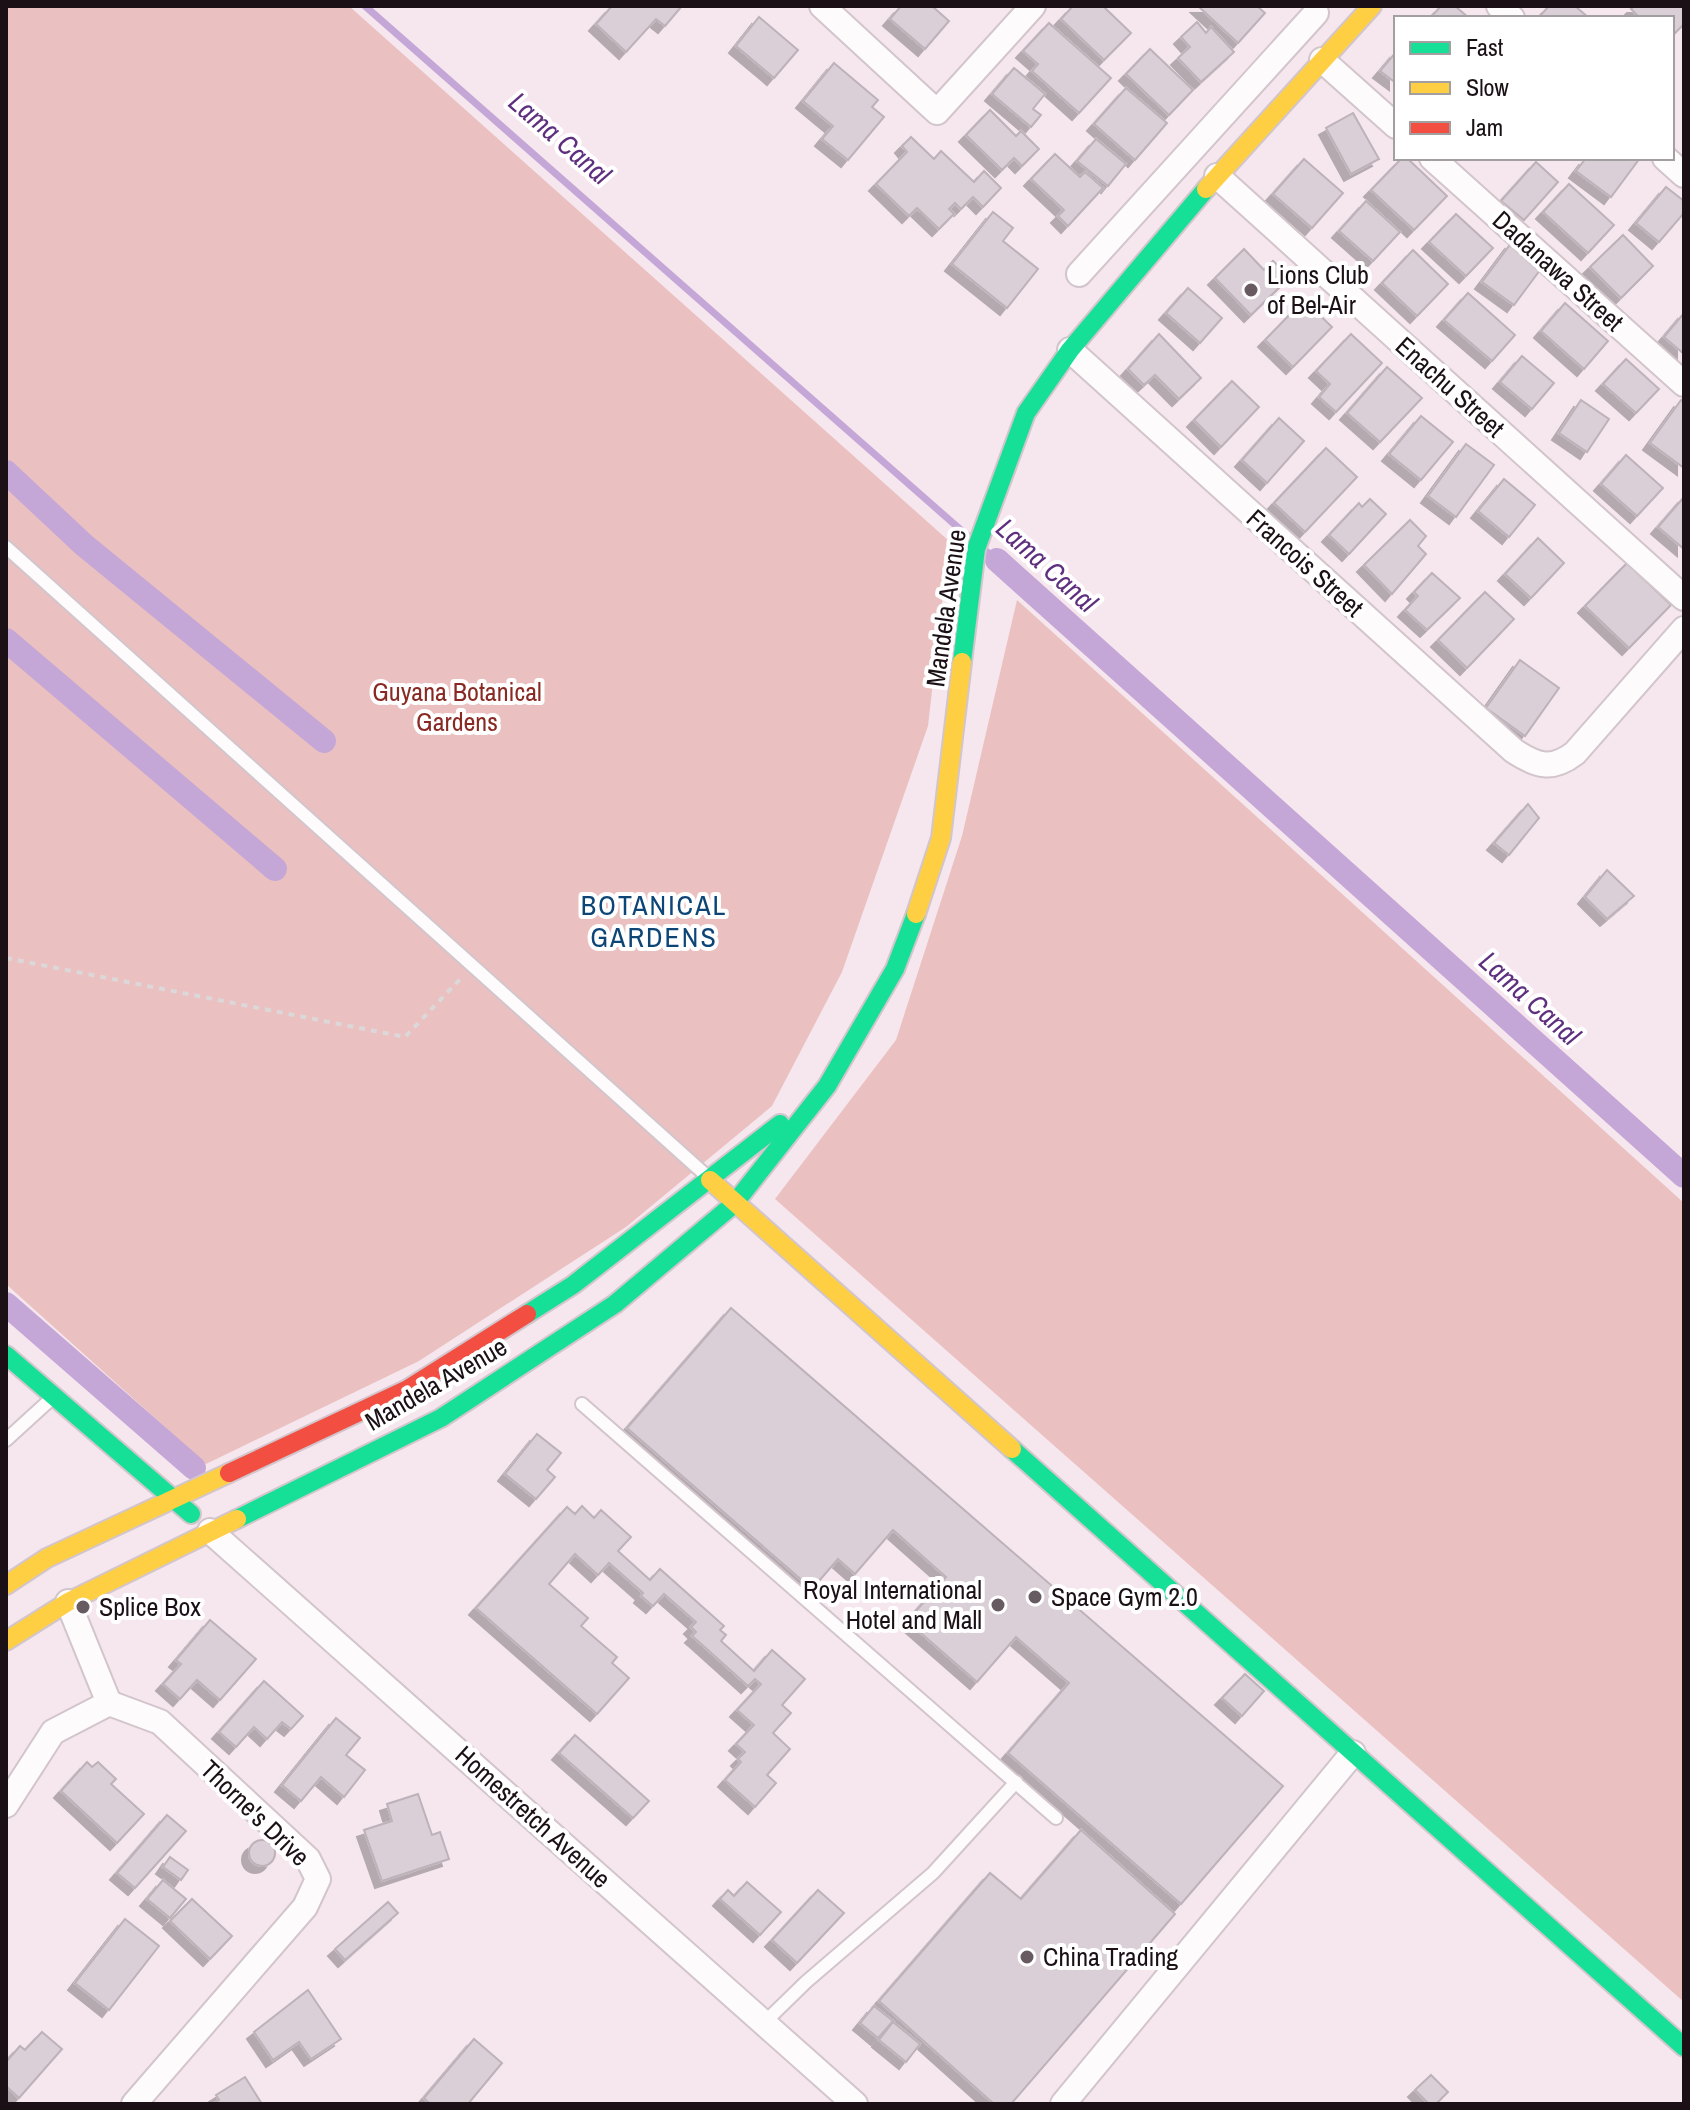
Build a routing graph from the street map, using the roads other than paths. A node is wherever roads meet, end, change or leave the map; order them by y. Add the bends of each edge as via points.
1 (822, 6) edge
2 (1033, 6) edge
3 (1372, 6) edge
4 (1313, 9) edge
5 (1344, 37) junction
6 (1322, 60) junction
7 (1394, 124) edge
8 (1434, 160) edge
9 (1667, 160) edge
10 (1684, 175) edge
11 (1217, 176) junction
12 (1079, 274) dead end
13 (1070, 350) junction
14 (1684, 384) edge
15 (6, 547) edge
16 (1684, 598) edge
17 (1684, 629) edge
18 (827, 1086) junction
19 (710, 1180) junction
20 (734, 1204) junction
21 (6, 1355) edge
22 (54, 1396) junction
23 (582, 1404) dead end
24 (6, 1440) edge
25 (176, 1500) junction
26 (210, 1531) junction
27 (6, 1585) edge
28 (68, 1602) junction
29 (6, 1641) edge
30 (109, 1703) junction
31 (1353, 1753) junction
32 (1016, 1782) junction
33 (6, 1805) edge
34 (1056, 1818) dead end
35 (764, 2023) junction
36 (1684, 2047) edge
37 (134, 2104) edge
38 (855, 2104) edge
39 (1063, 2104) edge

1 - 2 street via 937,112
3 - 5 main road, Mandela Avenue
4 - 5 street
4 - 12 street
5 - 6 main road, Mandela Avenue
6 - 7 street
6 - 11 main road, Mandela Avenue
8 - 14 street, Dadanawa Street
9 - 10 street
11 - 13 main road, Mandela Avenue
11 - 16 street, Enachu Street
13 - 17 street, Francois Street via 1514,751 1547,767 1575,753
13 - 18 main road, Mandela Avenue via 1026,413 978,539 941,838 895,969
15 - 19 lane
18 - 19 main road, Mandela Avenue
18 - 20 main road, Mandela Avenue
19 - 20 main road
19 - 25 main road, Mandela Avenue via 573,1285 406,1390
20 - 26 main road, Mandela Avenue via 615,1304 441,1418
20 - 31 main road
21 - 22 main road
22 - 24 lane
22 - 25 main road
23 - 32 lane
25 - 26 main road
25 - 27 main road, Mandela Avenue via 47,1558
26 - 28 main road, Mandela Avenue
26 - 35 street, Homestretch Avenue
28 - 29 main road, Mandela Avenue
28 - 30 street
30 - 33 street via 53,1732
30 - 37 street, Thorne's Drive via 160,1722 308,1859 318,1879 305,1907
31 - 36 main road
31 - 39 street
32 - 34 lane
32 - 35 lane via 933,1873
35 - 38 street, Homestretch Avenue

